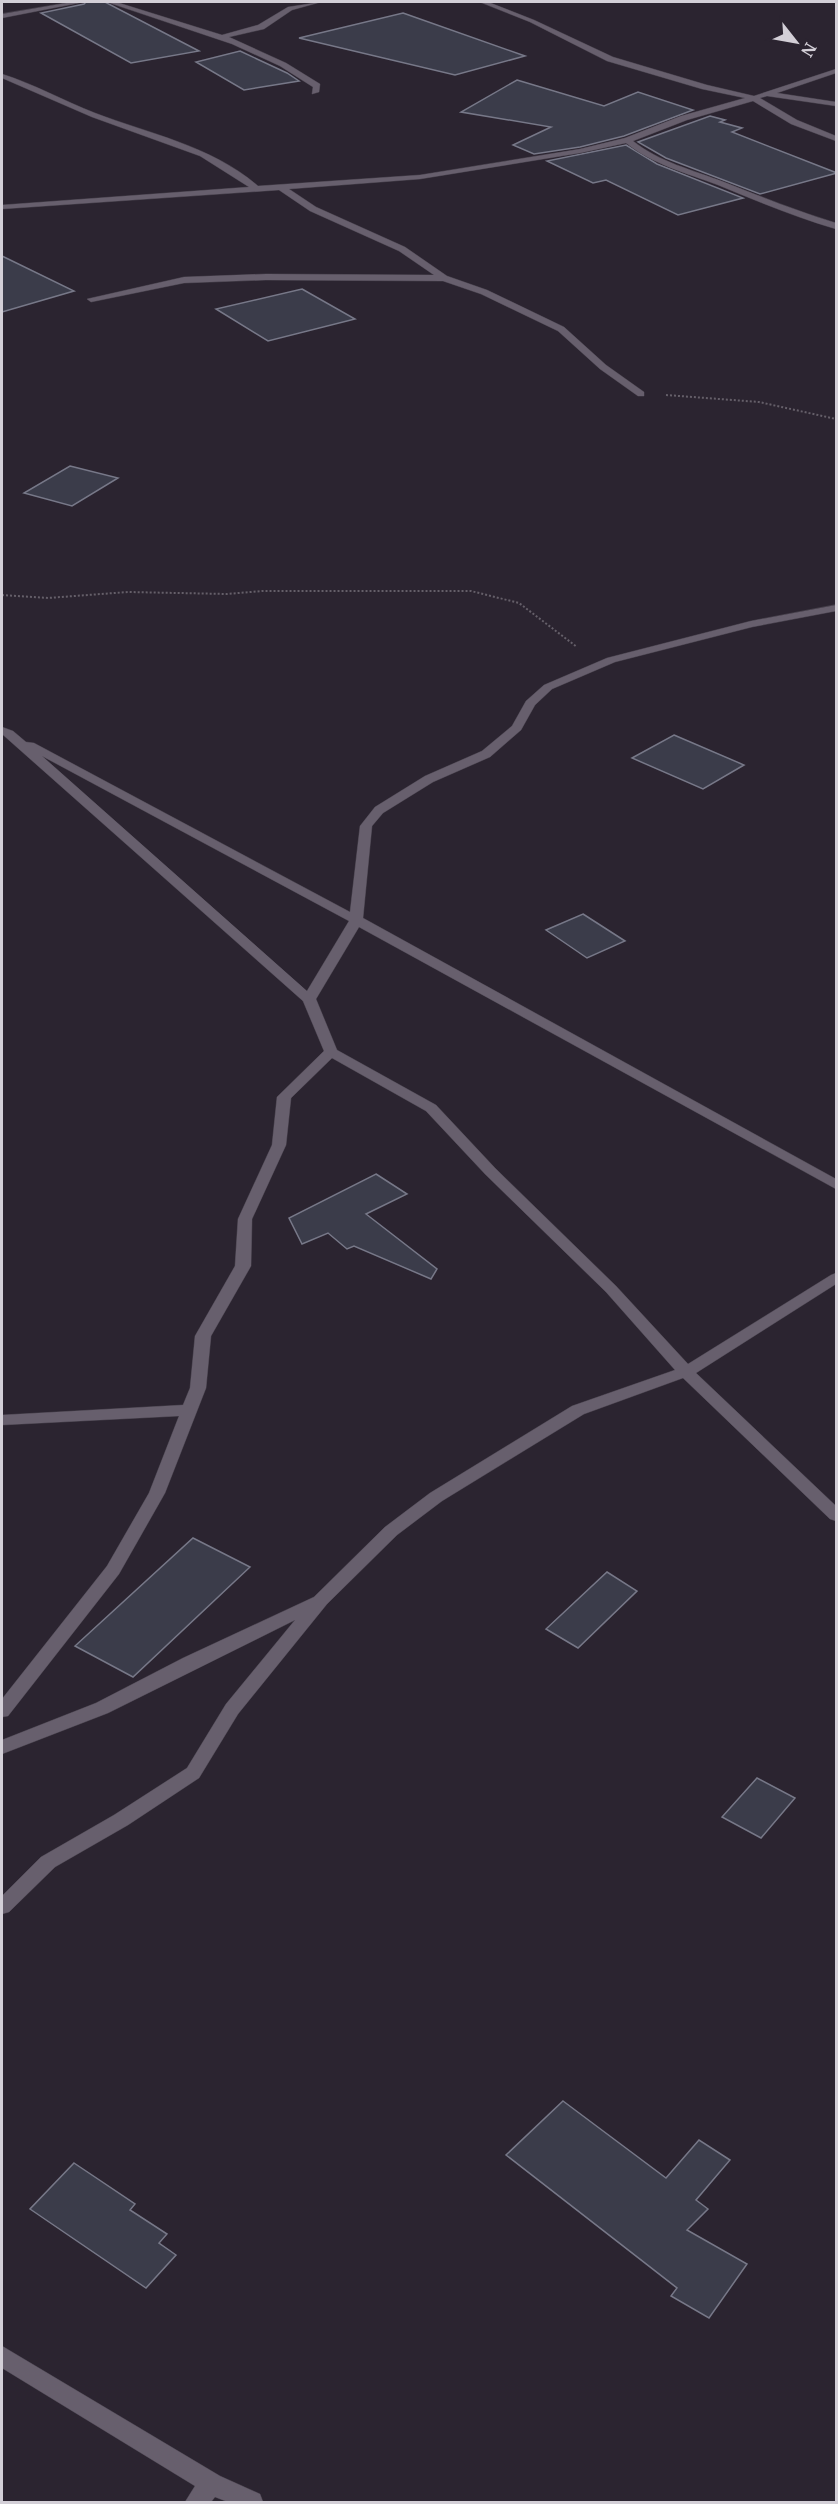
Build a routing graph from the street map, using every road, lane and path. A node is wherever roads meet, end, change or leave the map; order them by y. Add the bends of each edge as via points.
1 (81, 2) edge
2 (110, 2) edge
3 (318, 2) edge
4 (483, 2) edge
5 (2, 16) edge
6 (222, 37) junction
7 (837, 71) edge
8 (2, 76) edge
9 (315, 92) dead end
10 (768, 94) junction
11 (754, 98) junction
12 (837, 104) edge
13 (837, 139) edge
14 (627, 141) junction
15 (254, 187) junction
16 (281, 187) junction
17 (2, 197) edge
18 (28, 205) junction
19 (2, 207) edge
20 (837, 226) edge
21 (444, 278) junction
22 (91, 299) dead end
23 (641, 394) joint
24 (837, 419) edge
25 (2, 595) edge
26 (837, 608) edge
27 (611, 660) junction
28 (5, 732) edge
29 (356, 920) junction
30 (309, 999) junction
31 (331, 1052) junction
32 (837, 1185) edge
33 (837, 1278) edge
34 (686, 1372) junction
35 (189, 1410) junction
36 (2, 1420) edge
37 (837, 1515) edge
38 (321, 1600) junction
39 (2, 1710) edge
40 (2, 1747) edge
41 (2, 1907) edge
42 (2, 2356) edge
43 (212, 2484) junction
44 (196, 2502) edge
45 (252, 2502) edge

1 - 5 street
2 - 6 street
3 - 6 street via 290,8 261,27
4 - 11 street via 610,59
6 - 9 street via 295,70 317,86
7 - 10 street
8 - 15 street via 100,117 201,152 233,169
10 - 11 street
10 - 12 street
11 - 13 street via 794,122
11 - 14 street via 684,118
14 - 16 street via 420,177
14 - 20 street via 643,153 676,167 781,209
15 - 16 street
15 - 18 street
16 - 21 street via 313,209 402,249
17 - 18 street
18 - 19 street
21 - 22 street via 184,280
21 - 23 street via 484,292 561,329 603,367
23 - 24 path via 759,402
25 - 27 path via 48,598 128,592 471,591 519,603 579,648
26 - 27 street via 751,624
27 - 29 street via 548,687 530,704 517,728 486,754 429,779 379,810 366,826
28 - 29 street
28 - 30 street
29 - 30 street
29 - 32 street
30 - 31 street
31 - 34 street via 431,1108
31 - 35 street via 284,1097 279,1145 245,1219 243,1266 203,1336 198,1388
33 - 34 street
34 - 37 street
34 - 38 street via 578,1410 436,1497 391,1531
35 - 36 street
35 - 39 street via 157,1493 113,1570
38 - 40 street via 102,1708
38 - 41 street via 232,1709 193,1773 48,1863
42 - 43 street
43 - 44 street
43 - 45 street

